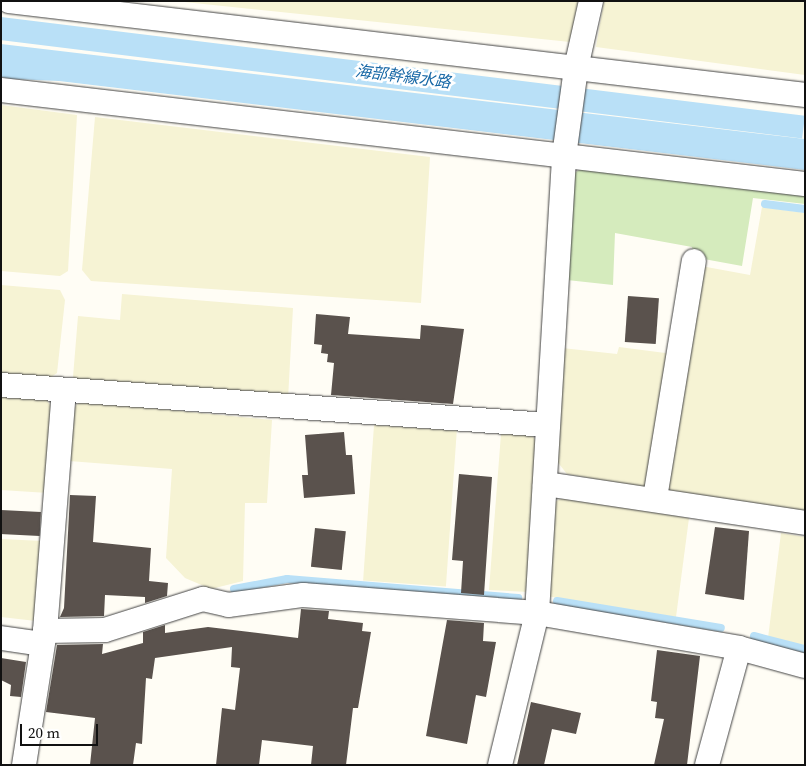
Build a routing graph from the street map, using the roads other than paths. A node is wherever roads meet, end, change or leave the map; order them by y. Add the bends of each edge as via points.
1 (9, 1) edge
2 (591, 1) edge
3 (575, 73) junction
4 (1, 90) edge
5 (805, 95) edge
6 (565, 152) junction
7 (805, 184) edge
8 (694, 261) dead end
9 (1, 385) edge
10 (64, 390) junction
11 (547, 425) junction
12 (545, 484) junction
13 (655, 498) junction
14 (805, 523) edge
15 (537, 613) junction
16 (1, 638) edge
17 (44, 638) junction
18 (739, 648) junction
19 (805, 666) edge
20 (24, 765) edge
21 (500, 765) edge
22 (707, 765) edge

1 - 3 street
2 - 3 street
3 - 5 street
3 - 6 street
4 - 6 street
6 - 7 street
6 - 11 street
8 - 13 street
9 - 10 street
10 - 11 street
10 - 17 street
11 - 12 street
12 - 13 street
12 - 15 street
13 - 14 street
15 - 17 street via 302,595 228,604 203,600 104,630
15 - 18 street
15 - 21 street
16 - 17 street
17 - 20 street
18 - 19 street
18 - 22 street

